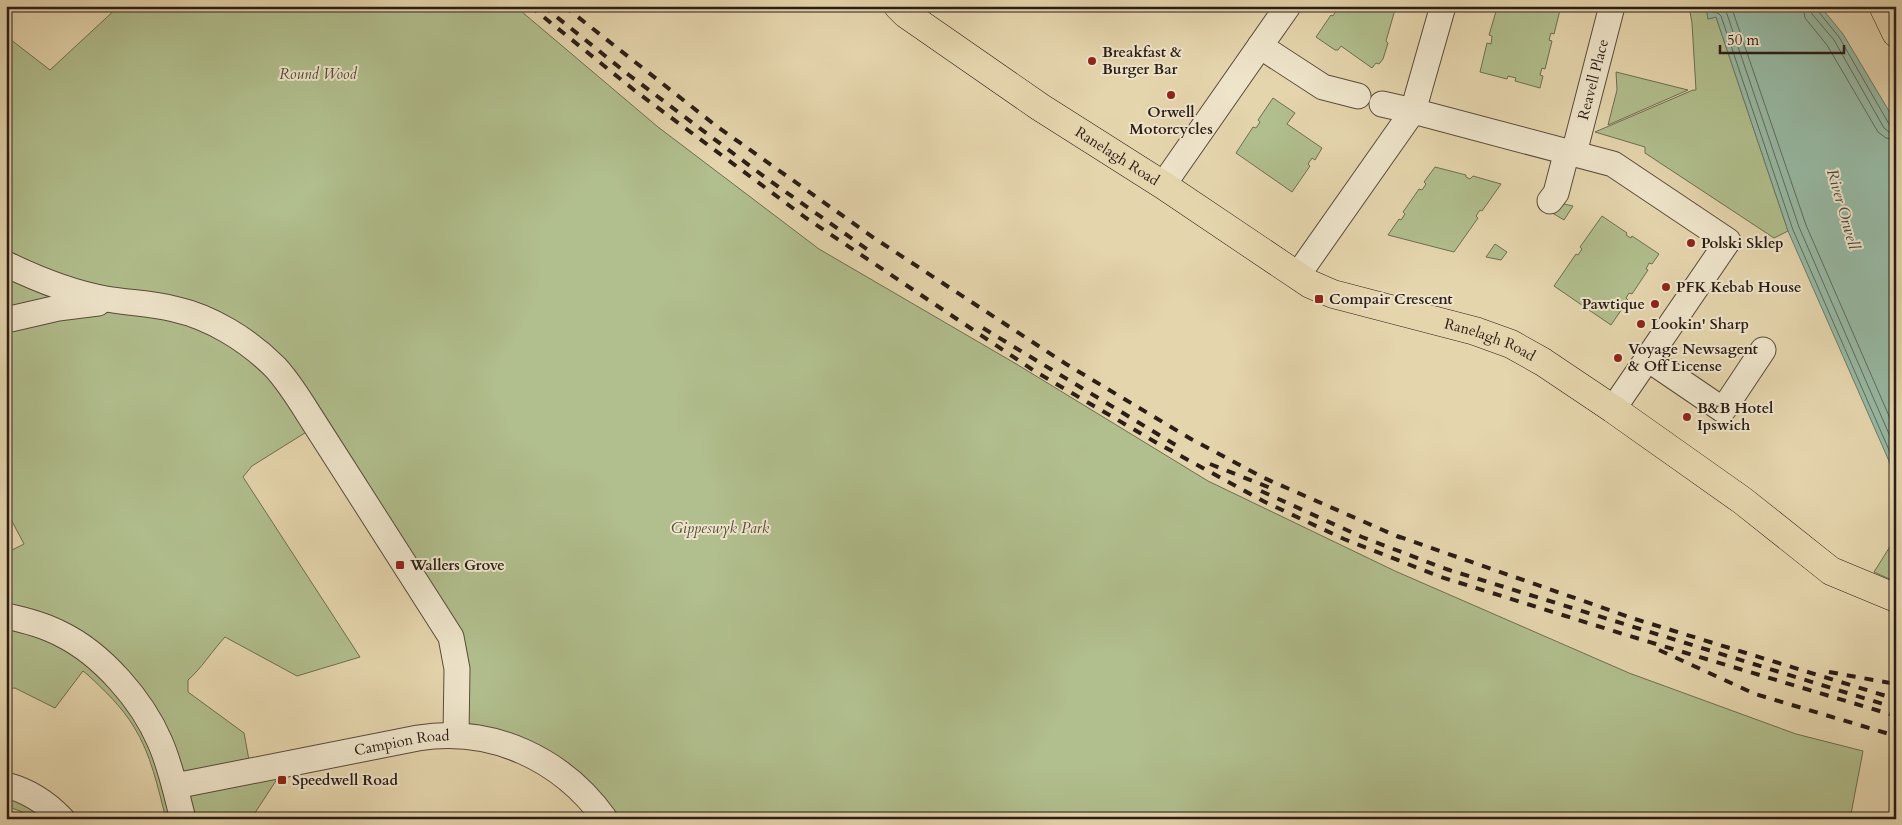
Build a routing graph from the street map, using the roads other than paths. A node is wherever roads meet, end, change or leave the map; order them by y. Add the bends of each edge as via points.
1 (898, 6) edge
2 (1288, 6) edge
3 (1443, 6) edge
4 (1612, 6) edge
5 (1883, 6) edge
6 (1896, 33) edge
7 (1260, 46) junction
8 (1358, 96) dead end
9 (1382, 104) dead end
10 (1412, 111) junction
11 (1570, 152) junction
12 (1163, 185) junction
13 (1550, 201) dead end
14 (7, 266) edge
15 (1297, 276) junction
16 (123, 302) junction
17 (6, 320) edge
18 (1763, 350) dead end
19 (1648, 359) junction
20 (1613, 408) junction
21 (1862, 584) junction
22 (1896, 598) edge
23 (1896, 605) edge
24 (6, 616) edge
25 (456, 735) junction
26 (6, 784) edge
27 (175, 786) junction
28 (62, 819) edge
29 (184, 819) edge
30 (605, 819) edge

1 - 12 main road, Ranelagh Road via 1040,107
2 - 7 street
3 - 10 street
4 - 11 street, Reavell Place
5 - 6 main road
7 - 8 street via 1323,87
7 - 12 street
9 - 10 street
10 - 11 street
10 - 15 street
11 - 13 street, Reavell Place via 1556,193
11 - 19 street via 1613,164 1728,241
12 - 15 main road, Ranelagh Road
14 - 16 street via 71,290
15 - 20 main road, Ranelagh Road via 1333,294 1502,340 1543,362
16 - 17 street via 79,304
16 - 25 street via 174,308 204,319 252,347 288,383 451,637 457,669
18 - 19 street via 1722,410
19 - 20 street
20 - 21 main road, Ranelagh Road via 1744,502 1831,571
21 - 22 main road, Ranelagh Road
21 - 23 main road, Ranelagh Road
24 - 27 street via 61,634 106,667 150,720
25 - 27 street, Campion Road via 418,738
25 - 30 street, Campion Road via 503,744 538,757 570,780
26 - 28 street via 42,800
27 - 29 street

